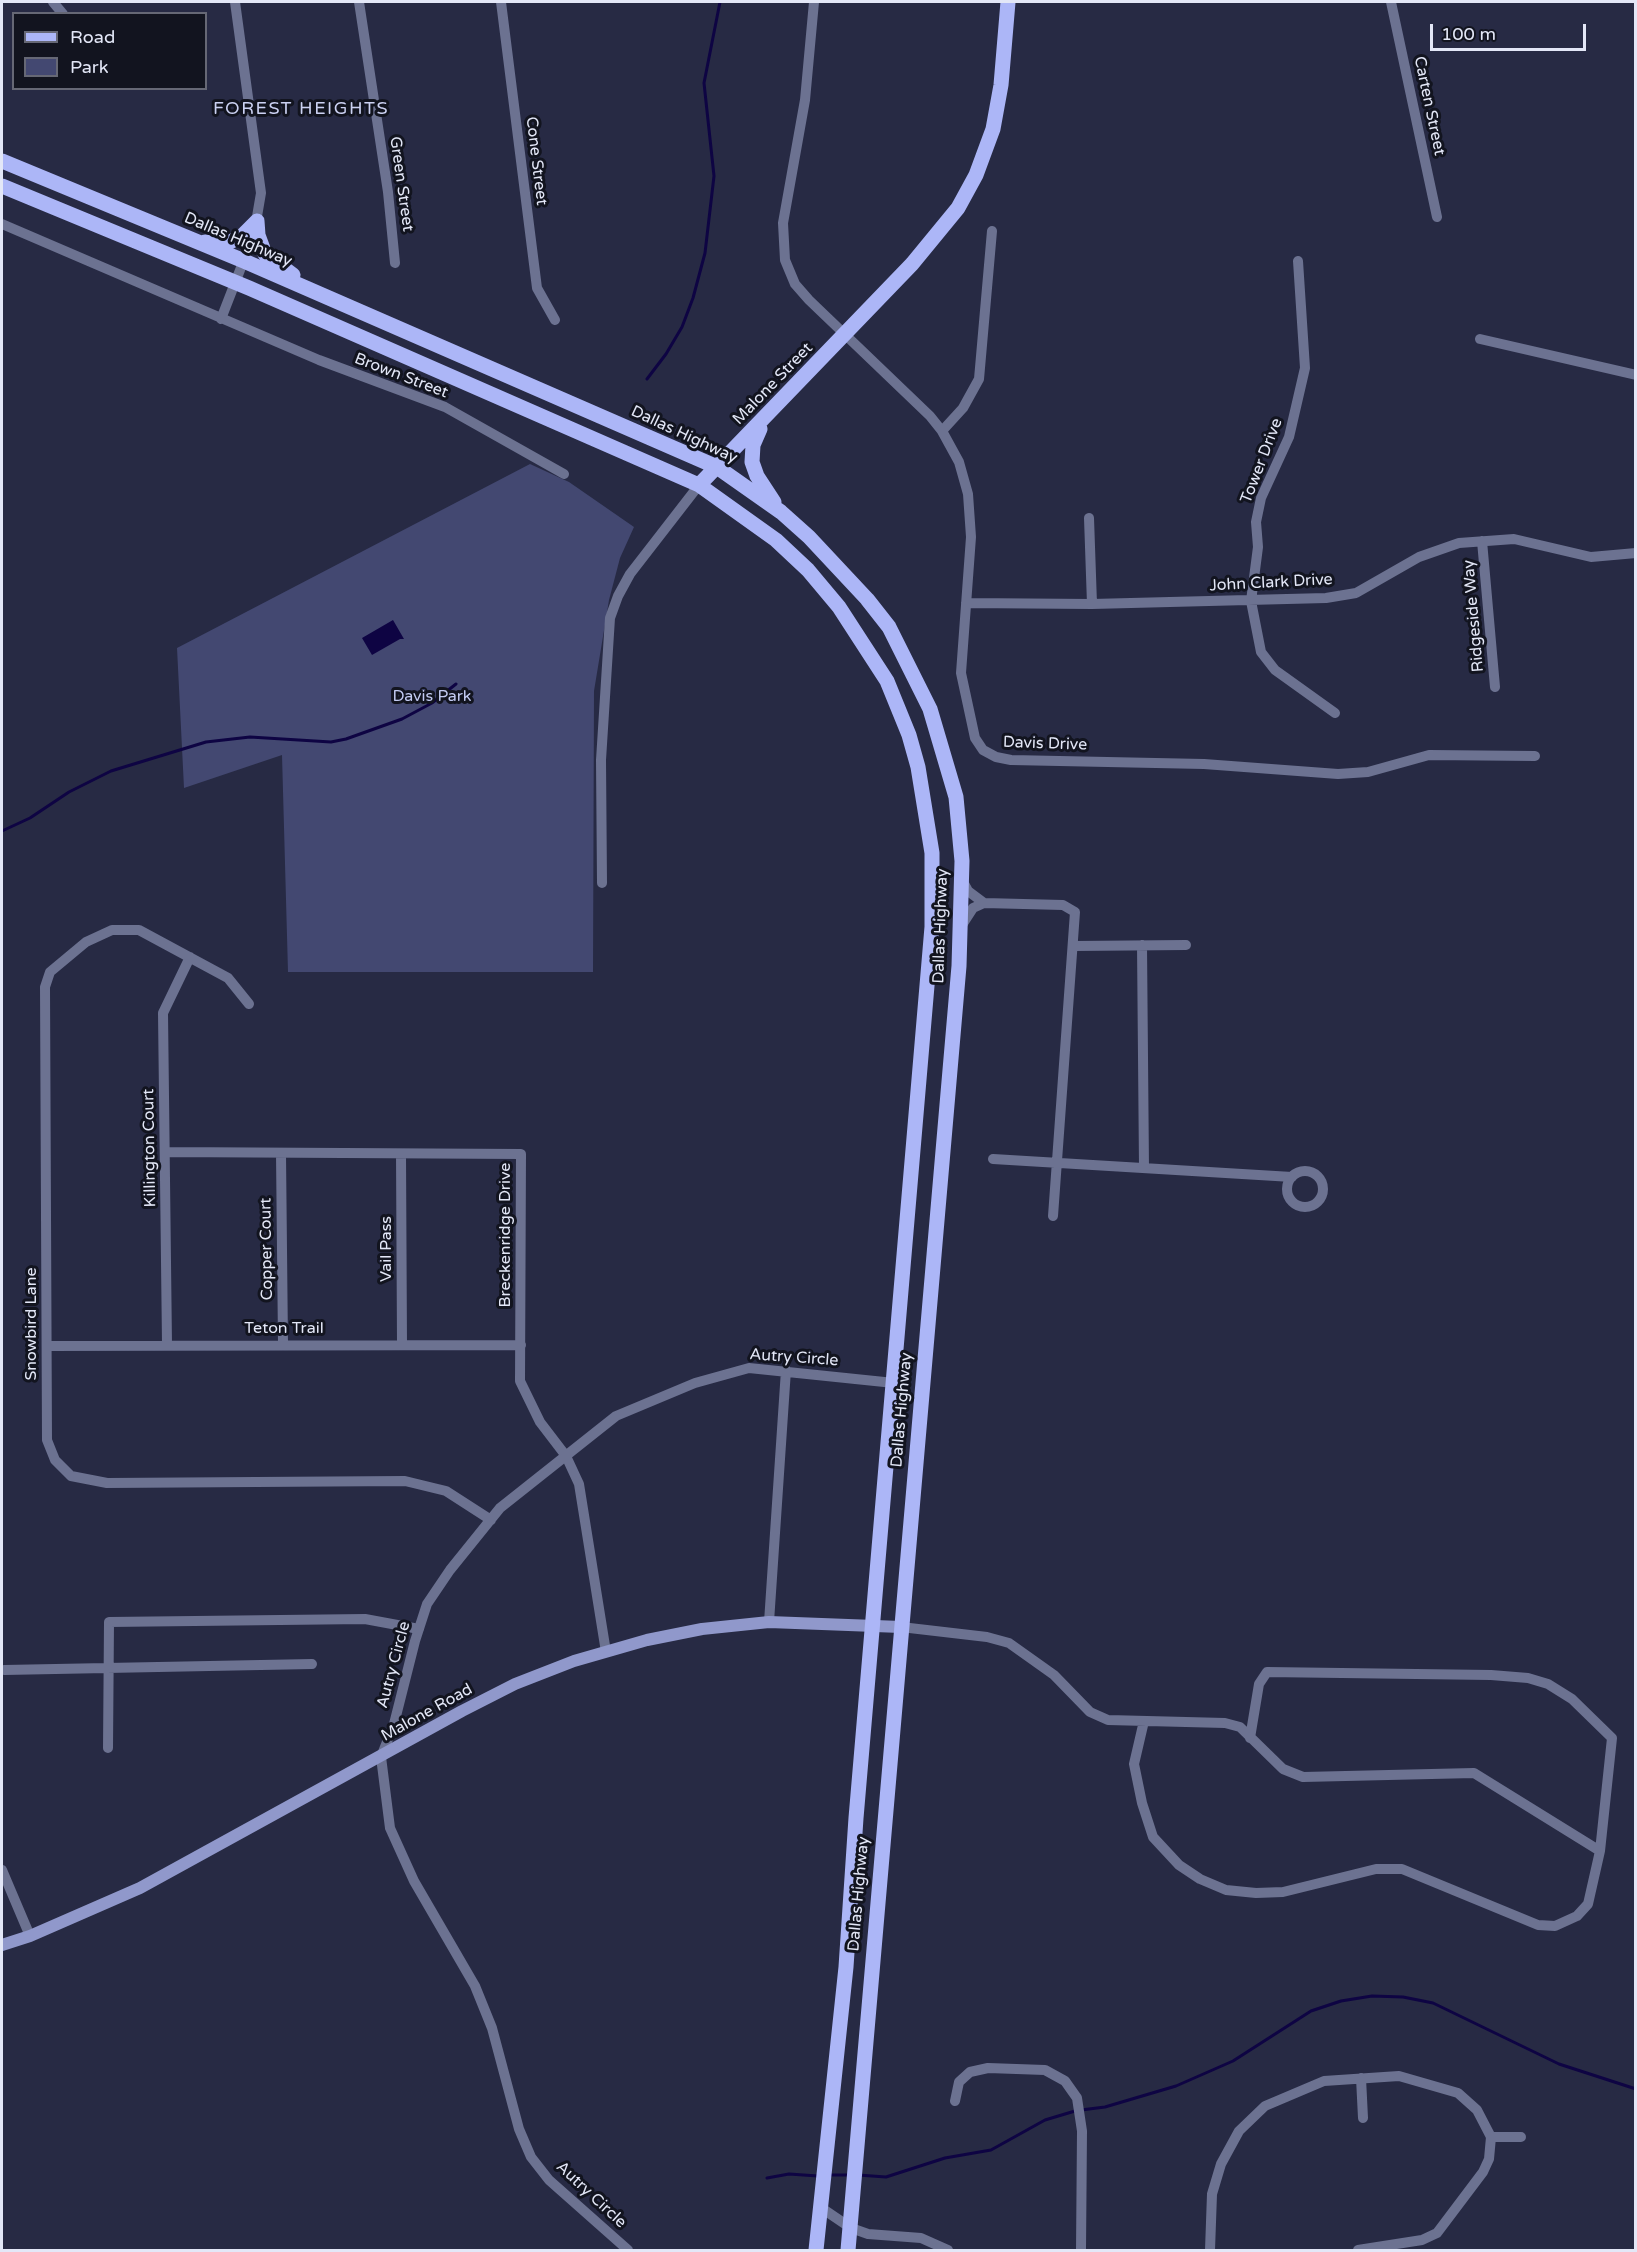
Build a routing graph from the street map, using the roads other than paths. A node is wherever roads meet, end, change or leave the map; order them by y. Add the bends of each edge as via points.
1 (235, 2) edge
2 (359, 2) edge
3 (501, 2) edge
4 (814, 2) edge
5 (1008, 2) edge
6 (1391, 2) edge
7 (2, 161) edge
8 (2, 186) edge
9 (1437, 217) dead end
10 (257, 221) junction
11 (2, 224) edge
12 (992, 231) dead end
13 (192, 241) junction
14 (244, 261) junction
15 (1298, 261) dead end
16 (395, 263) dead end
17 (236, 282) junction
18 (328, 298) junction
19 (221, 319) junction
20 (555, 320) dead end
21 (844, 335) junction
22 (1480, 339) dead end
23 (1635, 375) edge
24 (768, 416) junction
25 (942, 431) junction
26 (717, 467) junction
27 (564, 474) dead end
28 (699, 485) junction
29 (781, 512) junction
30 (1089, 518) dead end
31 (1482, 542) junction
32 (1635, 553) edge
33 (1251, 601) junction
34 (966, 603) junction
35 (1092, 604) junction
36 (1495, 687) dead end
37 (1335, 713) dead end
38 (1535, 756) dead end
39 (962, 880) junction
40 (602, 883) dead end
41 (984, 903) junction
42 (961, 926) junction
43 (1142, 945) junction
44 (1186, 945) dead end
45 (1074, 946) junction
46 (190, 957) junction
47 (249, 1004) dead end
48 (166, 1152) junction
49 (281, 1154) junction
50 (401, 1154) junction
51 (993, 1159) dead end
52 (1056, 1163) junction
53 (1144, 1168) junction
54 (1292, 1177) dead end
55 (1053, 1216) dead end
56 (167, 1344) junction
57 (283, 1344) junction
58 (402, 1344) junction
59 (521, 1344) junction
60 (47, 1346) junction
61 (786, 1370) junction
62 (894, 1383) junction
63 (566, 1456) junction
64 (491, 1520) junction
65 (769, 1622) junction
66 (872, 1625) junction
67 (901, 1627) junction
68 (419, 1629) junction
69 (606, 1652) junction
70 (312, 1664) dead end
71 (109, 1668) junction
72 (4, 1670) dead end
73 (1144, 1721) junction
74 (1250, 1738) junction
75 (108, 1748) dead end
76 (381, 1758) junction
77 (1600, 1851) junction
78 (2, 1870) edge
79 (30, 1935) junction
80 (2, 1945) edge
81 (1361, 2078) junction
82 (955, 2102) dead end
83 (1363, 2118) dead end
84 (1491, 2137) junction
85 (1521, 2137) dead end
86 (820, 2207) junction
87 (851, 2228) junction
88 (628, 2250) edge
89 (816, 2250) edge
90 (848, 2250) edge
91 (948, 2250) edge
92 (1081, 2250) edge
93 (1210, 2250) edge
94 (1358, 2250) edge

1 - 10 street via 260,176
2 - 16 street, Green Street
3 - 20 street, Cone Street via 537,288
4 - 21 street via 806,100 782,242 784,260 795,284
5 - 21 main road via 998,109 976,175 938,236
6 - 9 street, Carten Street
7 - 13 main road, Dallas Highway
8 - 17 main road, Dallas Highway
10 - 13 main road via 230,242
10 - 14 street
10 - 18 main road via 261,245 269,259
11 - 19 street, Brown Street
12 - 25 street via 979,379 963,408
13 - 14 main road, Dallas Highway
14 - 17 street
14 - 18 main road, Dallas Highway
15 - 33 street, Tower Drive via 1305,368 1289,437 1261,498
17 - 19 street
17 - 28 main road, Dallas Highway
18 - 26 main road, Dallas Highway
19 - 27 street, Brown Street via 373,382 445,407
21 - 24 main road, Malone Street
21 - 25 street, Davis Drive via 909,394
22 - 23 street
24 - 26 main road, Malone Street
24 - 29 main road via 756,435 752,462
25 - 34 street, Davis Drive via 968,494 971,537
26 - 28 main road, Malone Street
26 - 29 main road, Dallas Highway
28 - 40 street, Malone Street via 630,574 612,611 601,760
28 - 62 main road, Dallas Highway via 776,540 839,607 886,681 918,767 932,853 932,927
29 - 39 main road, Dallas Highway via 867,599 904,654 936,724 953,787
30 - 35 street
31 - 32 street, John Clark Drive via 1514,539 1591,557
31 - 33 street, John Clark Drive via 1459,543 1419,557 1356,592 1326,598
31 - 36 street, Ridgeside Way
33 - 35 street, John Clark Drive
33 - 37 street, Tower Drive via 1262,652 1275,670
34 - 35 street, John Clark Drive
34 - 38 street, Davis Drive via 963,683 975,738 983,750 996,757 1204,764 1338,774 1368,772 1429,755
39 - 41 street via 968,891
39 - 42 main road, Dallas Highway
41 - 42 street via 973,908
41 - 45 street via 1073,908
42 - 67 main road, Dallas Highway
43 - 44 street
43 - 45 street
43 - 53 street
45 - 52 street
46 - 47 street, Snowbird Lane via 228,978
46 - 48 street, Killington Court via 163,1013
46 - 60 street, Snowbird Lane via 139,930 112,930 86,942 50,972 45,987
48 - 49 street, Breckenridge Drive
48 - 56 street, Killington Court
49 - 50 street, Breckenridge Drive
49 - 57 street, Copper Court
50 - 58 street, Vail Pass
50 - 59 street, Breckenridge Drive via 521,1154
51 - 52 street
52 - 53 street
52 - 55 street
53 - 54 street
56 - 57 street, Teton Trail
56 - 60 street, Teton Trail
57 - 58 street, Teton Trail
58 - 59 street, Teton Trail
59 - 63 street, Breckenridge Drive via 520,1381 540,1422
60 - 64 street, Snowbird Lane via 47,1440 55,1460 71,1476 107,1483 405,1481 446,1491
61 - 62 street, Autry Circle
61 - 63 street, Autry Circle via 749,1368 638,1405 616,1416
61 - 65 street
62 - 66 main road, Dallas Highway
63 - 64 street, Autry Circle via 500,1508
63 - 69 street, Breckenridge Drive via 579,1484
64 - 68 street, Autry Circle via 428,1604
65 - 66 street, Malone Road
65 - 69 street, Malone Road via 702,1629
66 - 67 street, Malone Road
66 - 86 main road, Dallas Highway via 846,1967
67 - 73 street via 1009,1643 1054,1675 1090,1712 1108,1720
67 - 87 main road, Dallas Highway
68 - 71 street via 365,1619 109,1622
68 - 76 street, Autry Circle
69 - 76 street, Malone Road via 515,1684
70 - 71 street
71 - 72 street
71 - 75 street
73 - 74 street via 1225,1723 1240,1727
73 - 77 street via 1134,1764 1153,1837 1179,1865 1226,1890 1283,1892 1376,1869 1402,1869 1538,1925 1555,1926 1577,1916 1588,1904
74 - 77 street via 1283,1769 1303,1777 1474,1773
74 - 77 street via 1259,1684 1267,1672 1491,1675 1548,1684 1572,1699 1612,1738
76 - 79 street, Malone Road via 140,1888
76 - 88 street, Autry Circle via 390,1828 414,1881 475,1986 492,2028 519,2129 531,2157 549,2180
78 - 79 street
79 - 80 street, Malone Road
81 - 83 street
81 - 84 street via 1399,2076 1458,2093 1478,2110
81 - 93 street via 1324,2081 1291,2094 1265,2106 1239,2131 1221,2164 1212,2194
82 - 92 street via 959,2082 970,2072 988,2068 1045,2070 1065,2081 1077,2098 1082,2131
84 - 85 street
84 - 94 street via 1490,2159 1483,2172 1437,2233 1422,2240
86 - 87 street
86 - 89 main road, Dallas Highway
87 - 90 main road, Dallas Highway
87 - 91 street via 868,2234 921,2238

